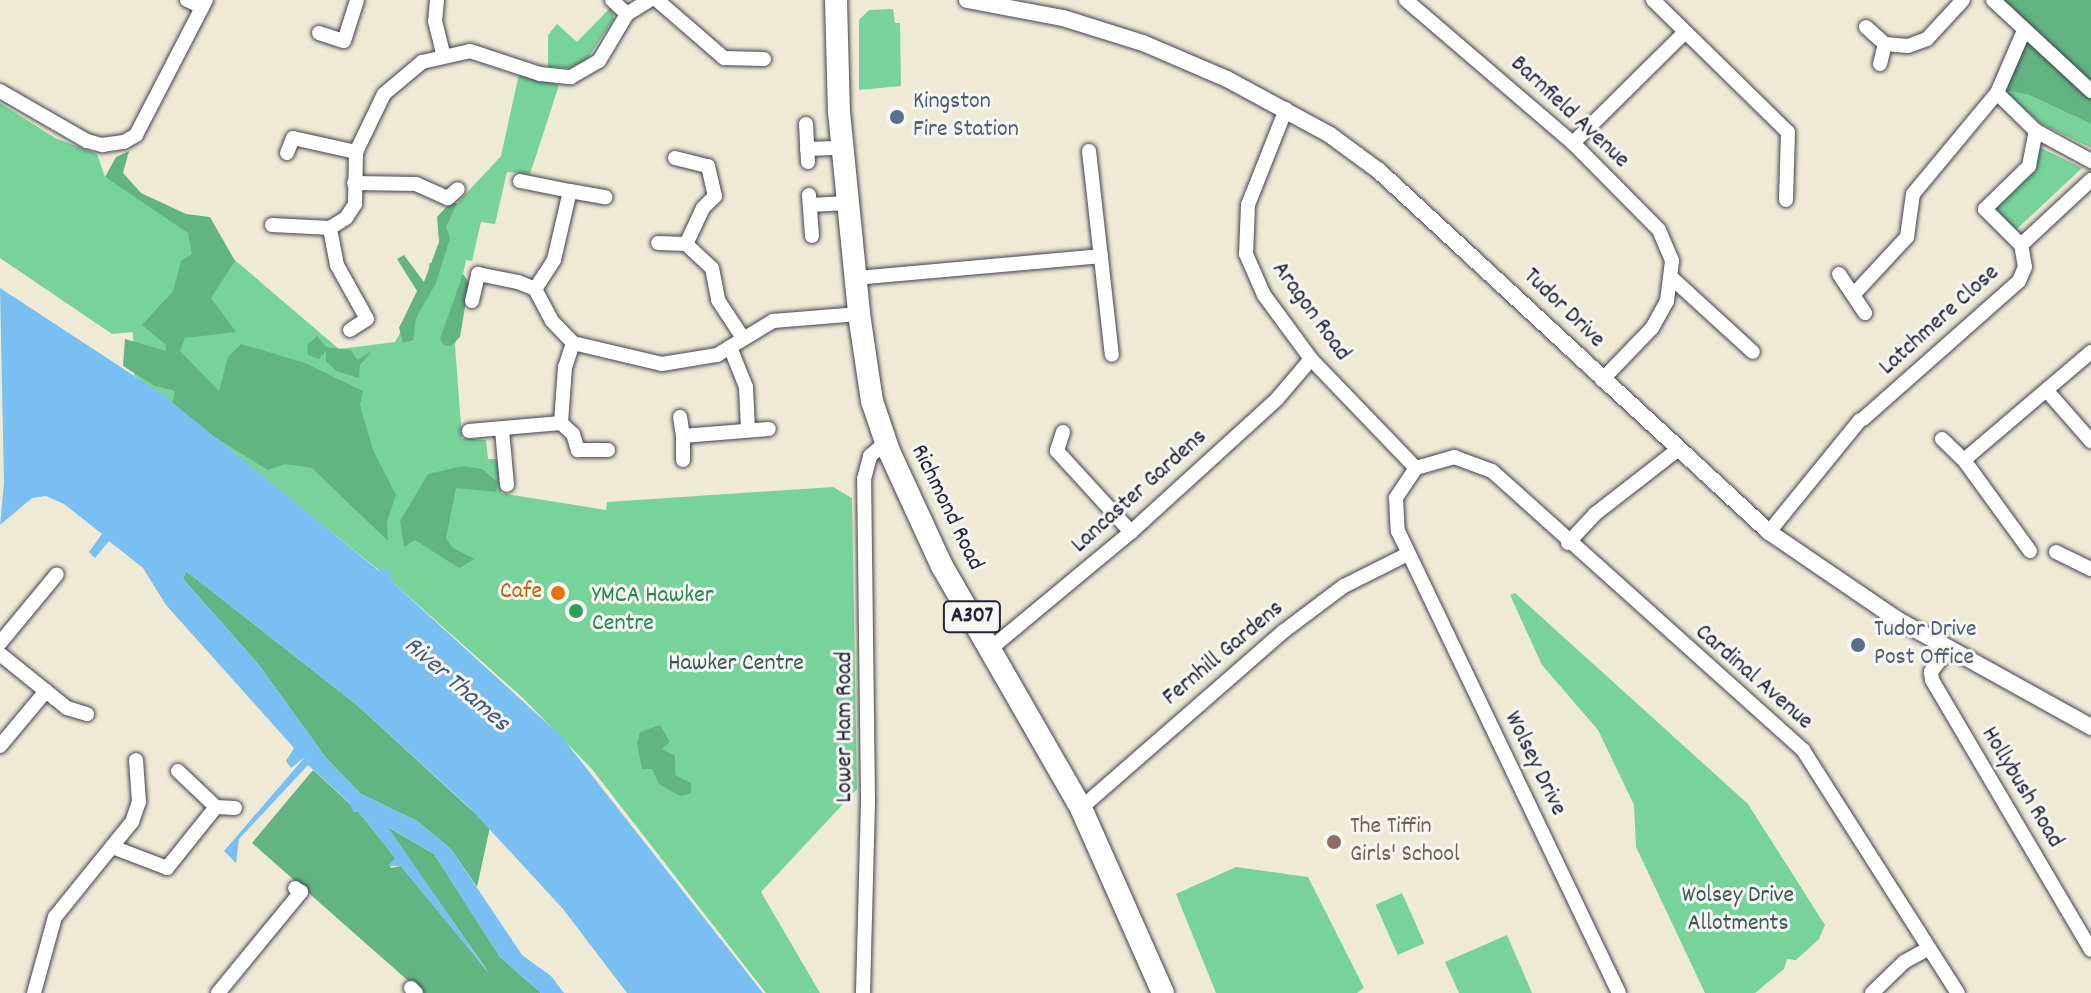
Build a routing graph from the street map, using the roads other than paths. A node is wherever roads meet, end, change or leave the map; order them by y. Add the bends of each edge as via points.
1 (187, 0) edge
2 (357, 0) edge
3 (437, 0) edge
4 (612, 0) edge
5 (649, 0) edge
6 (657, 0) edge
7 (836, 0) edge
8 (967, 0) edge
9 (1406, 0) edge
10 (1653, 0) edge
11 (1963, 0) edge
12 (1993, 0) edge
13 (1008, 2) edge
14 (204, 4) edge
15 (627, 14) junction
16 (1866, 27) dead end
17 (319, 33) dead end
18 (1684, 33) junction
19 (2023, 33) junction
20 (1885, 44) junction
21 (444, 56) junction
22 (764, 59) dead end
23 (1880, 64) dead end
24 (0, 91) edge
25 (2091, 91) edge
26 (1997, 93) junction
27 (1286, 109) junction
28 (806, 124) dead end
29 (2036, 131) junction
30 (292, 139) dead end
31 (1573, 143) junction
32 (842, 148) junction
33 (1089, 151) dead end
34 (356, 152) junction
35 (675, 158) dead end
36 (2091, 161) edge
37 (2091, 180) edge
38 (520, 181) dead end
39 (354, 183) junction
40 (570, 191) junction
41 (605, 197) dead end
42 (449, 198) dead end
43 (1786, 200) dead end
44 (848, 203) junction
45 (272, 225) dead end
46 (330, 228) junction
47 (812, 236) dead end
48 (658, 243) dead end
49 (686, 244) junction
50 (2021, 245) junction
51 (1101, 256) junction
52 (1839, 274) dead end
53 (856, 278) junction
54 (1673, 279) junction
55 (535, 289) junction
56 (1855, 293) junction
57 (472, 301) dead end
58 (1865, 313) dead end
59 (859, 314) junction
60 (350, 330) dead end
61 (573, 343) junction
62 (736, 343) junction
63 (1753, 352) dead end
64 (2091, 352) edge
65 (1112, 355) dead end
66 (1311, 359) junction
67 (1602, 380) junction
68 (2047, 391) junction
69 (680, 417) dead end
70 (561, 423) junction
71 (748, 429) junction
72 (769, 429) dead end
73 (502, 430) junction
74 (469, 431) dead end
75 (1063, 432) dead end
76 (683, 436) junction
77 (1942, 439) dead end
78 (2091, 441) edge
79 (608, 450) dead end
80 (881, 451) junction
81 (1676, 451) junction
82 (683, 460) dead end
83 (1964, 460) junction
84 (1416, 468) junction
85 (507, 485) dead end
86 (1131, 532) junction
87 (1769, 532) junction
88 (1568, 543) junction
89 (2030, 551) dead end
90 (2056, 552) dead end
91 (1408, 554) junction
92 (2091, 569) edge
93 (57, 574) dead end
94 (0, 643) edge
95 (990, 649) junction
96 (1948, 650) junction
97 (0, 654) edge
98 (46, 691) junction
99 (87, 714) dead end
100 (2091, 727) edge
101 (0, 746) edge
102 (136, 760) dead end
103 (178, 771) dead end
104 (216, 807) junction
105 (235, 808) dead end
106 (1081, 808) junction
107 (115, 848) junction
108 (301, 892) dead end
109 (1926, 950) junction
110 (2091, 950) edge
111 (34, 993) edge
112 (218, 993) edge
113 (863, 993) edge
114 (1163, 993) edge
115 (1619, 993) edge
116 (1872, 993) edge
117 (1958, 993) edge

1 - 14 street
2 - 17 street via 344,41
3 - 21 street via 435,21
4 - 15 street
5 - 15 street
6 - 22 street via 724,58
7 - 32 main road, Richmond Road / A307
8 - 13 street, Tudor Drive
9 - 31 street, Barnfield Avenue
10 - 18 street
11 - 20 street via 1927,39 1908,46
12 - 19 street
13 - 27 street, Tudor Drive via 1143,43
14 - 24 street via 136,135 102,145
15 - 21 street via 599,61 571,77 540,74 489,54
16 - 20 street
18 - 31 street
18 - 43 street via 1788,132
19 - 25 street
19 - 26 street
20 - 23 street
21 - 34 street via 422,62 395,82 376,103
26 - 29 street
26 - 56 street via 1913,194 1907,237
27 - 66 street, Aragon Road via 1248,205 1246,254 1264,295
27 - 67 street, Tudor Drive via 1379,171
28 - 32 street via 807,155
29 - 36 street
29 - 50 street, Latchmere Close via 2029,166 1985,209
30 - 34 street
31 - 54 street, Barnfield Avenue via 1659,230
32 - 44 main road, Richmond Road / A307
33 - 51 street
34 - 39 street
35 - 49 street via 714,162 715,196 703,208
37 - 50 street, Latchmere Close
38 - 40 street
39 - 42 street via 416,184
39 - 46 street via 355,204
40 - 41 street
40 - 55 street via 554,260
44 - 47 street via 810,200
44 - 53 main road, Richmond Road / A307
45 - 46 street
46 - 60 street via 337,265 367,319
48 - 49 street
49 - 62 street via 712,268 718,300
50 - 87 street, Latchmere Close via 2025,267 2019,281 1861,420
51 - 53 street
51 - 65 street
52 - 56 street
53 - 59 main road, Richmond Road / A307
54 - 63 street
54 - 67 street via 1652,328
55 - 57 street via 471,272
55 - 61 street via 552,321
56 - 58 street
59 - 62 street via 773,321
59 - 80 main road, Richmond Road / A307
61 - 62 street via 662,364 687,363
61 - 70 street via 565,367
62 - 71 street
64 - 68 street
66 - 84 street, Aragon Road
66 - 86 street, Lancaster Gardens via 1277,399
67 - 81 street, Tudor Drive
68 - 78 street
68 - 83 street
69 - 76 street
70 - 73 street
70 - 79 street via 573,434 578,450
71 - 72 street
71 - 76 street
73 - 74 street
73 - 85 street
75 - 86 street via 1057,451
76 - 82 street
77 - 83 street
80 - 95 main road, Richmond Road / A307
80 - 113 street, Lower Ham Road via 864,479 868,799
81 - 87 street, Tudor Drive
81 - 88 street via 1595,514
83 - 89 street
84 - 88 street via 1454,457 1481,464
84 - 91 street via 1400,488 1394,508
86 - 95 street, Lancaster Gardens
87 - 96 street, Tudor Drive via 1840,584
88 - 109 street, Cardinal Avenue via 1803,750
90 - 92 street
91 - 106 street, Fernhill Gardens via 1344,586 1284,631
91 - 115 street, Wolsey Drive
93 - 94 street
95 - 106 main road, Richmond Road / A307
96 - 100 street, Tudor Drive
96 - 110 street, Hollybush Road via 1931,672 1932,680
97 - 98 street
98 - 99 street via 67,708
98 - 101 street
102 - 107 street via 139,802
103 - 104 street
104 - 105 street
104 - 107 street via 167,868
106 - 114 main road, Richmond Road / A307
107 - 111 street via 55,917
108 - 112 street
109 - 116 street via 1904,962
109 - 117 street, Cardinal Avenue

